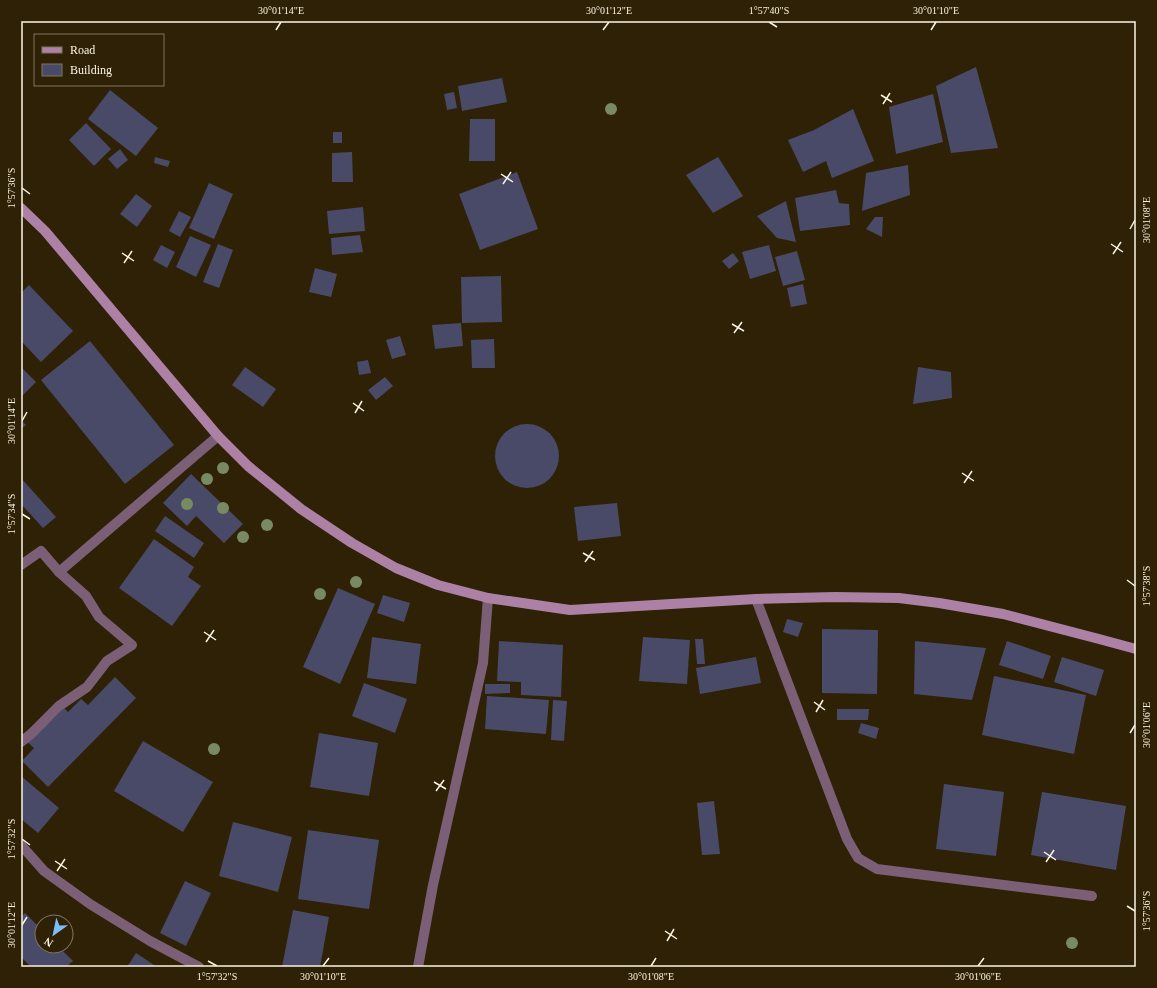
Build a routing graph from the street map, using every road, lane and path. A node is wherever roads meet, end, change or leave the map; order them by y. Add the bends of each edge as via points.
1 (21, 208) edge
2 (218, 436) junction
3 (21, 565) edge
4 (59, 572) junction
5 (488, 598) junction
6 (756, 599) junction
7 (1136, 650) edge
8 (21, 742) edge
9 (21, 845) edge
10 (1092, 896) dead end
11 (199, 967) edge
12 (418, 967) edge

1 - 2 main road via 45,232
2 - 4 street
2 - 5 main road via 248,466 301,509 352,543 396,568 438,585
3 - 4 street via 41,551
4 - 8 street via 86,596 99,617 132,645 107,661 87,687 59,706
5 - 6 main road via 570,610
5 - 12 street via 483,662 433,885
6 - 7 main road via 899,598 939,603 1003,614
6 - 10 street via 846,839 858,858 877,869
9 - 11 street via 44,871 90,904 150,941

